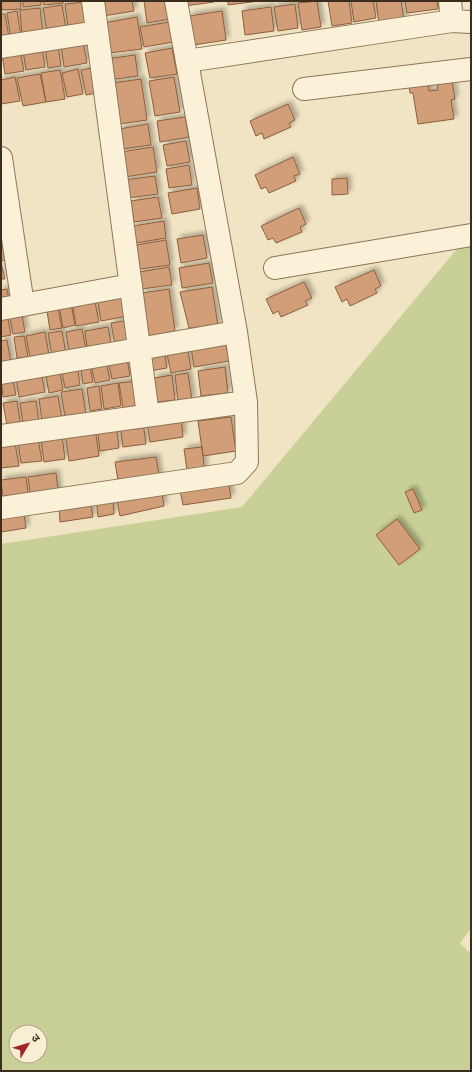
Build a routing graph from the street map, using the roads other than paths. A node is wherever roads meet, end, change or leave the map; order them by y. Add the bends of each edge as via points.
1 (93, 1) edge
2 (176, 1) edge
3 (458, 15) edge
4 (97, 32) junction
5 (1, 47) edge
6 (187, 61) junction
7 (471, 69) edge
8 (304, 89) dead end
9 (1, 158) edge
10 (471, 235) edge
11 (275, 268) dead end
12 (131, 286) junction
13 (23, 305) junction
14 (1, 309) edge
15 (236, 332) junction
16 (140, 348) junction
17 (1, 373) edge
18 (246, 402) junction
19 (148, 415) junction
20 (1, 436) edge
21 (1, 508) edge

1 - 4 street
2 - 6 street
3 - 6 street
4 - 5 street
4 - 12 street
6 - 15 street
7 - 8 street
9 - 13 street
10 - 11 street
12 - 13 street
12 - 16 street
13 - 14 street
15 - 16 street
15 - 18 street
16 - 17 street
16 - 19 street
18 - 19 street
18 - 21 street via 247,462 237,474
19 - 20 street

